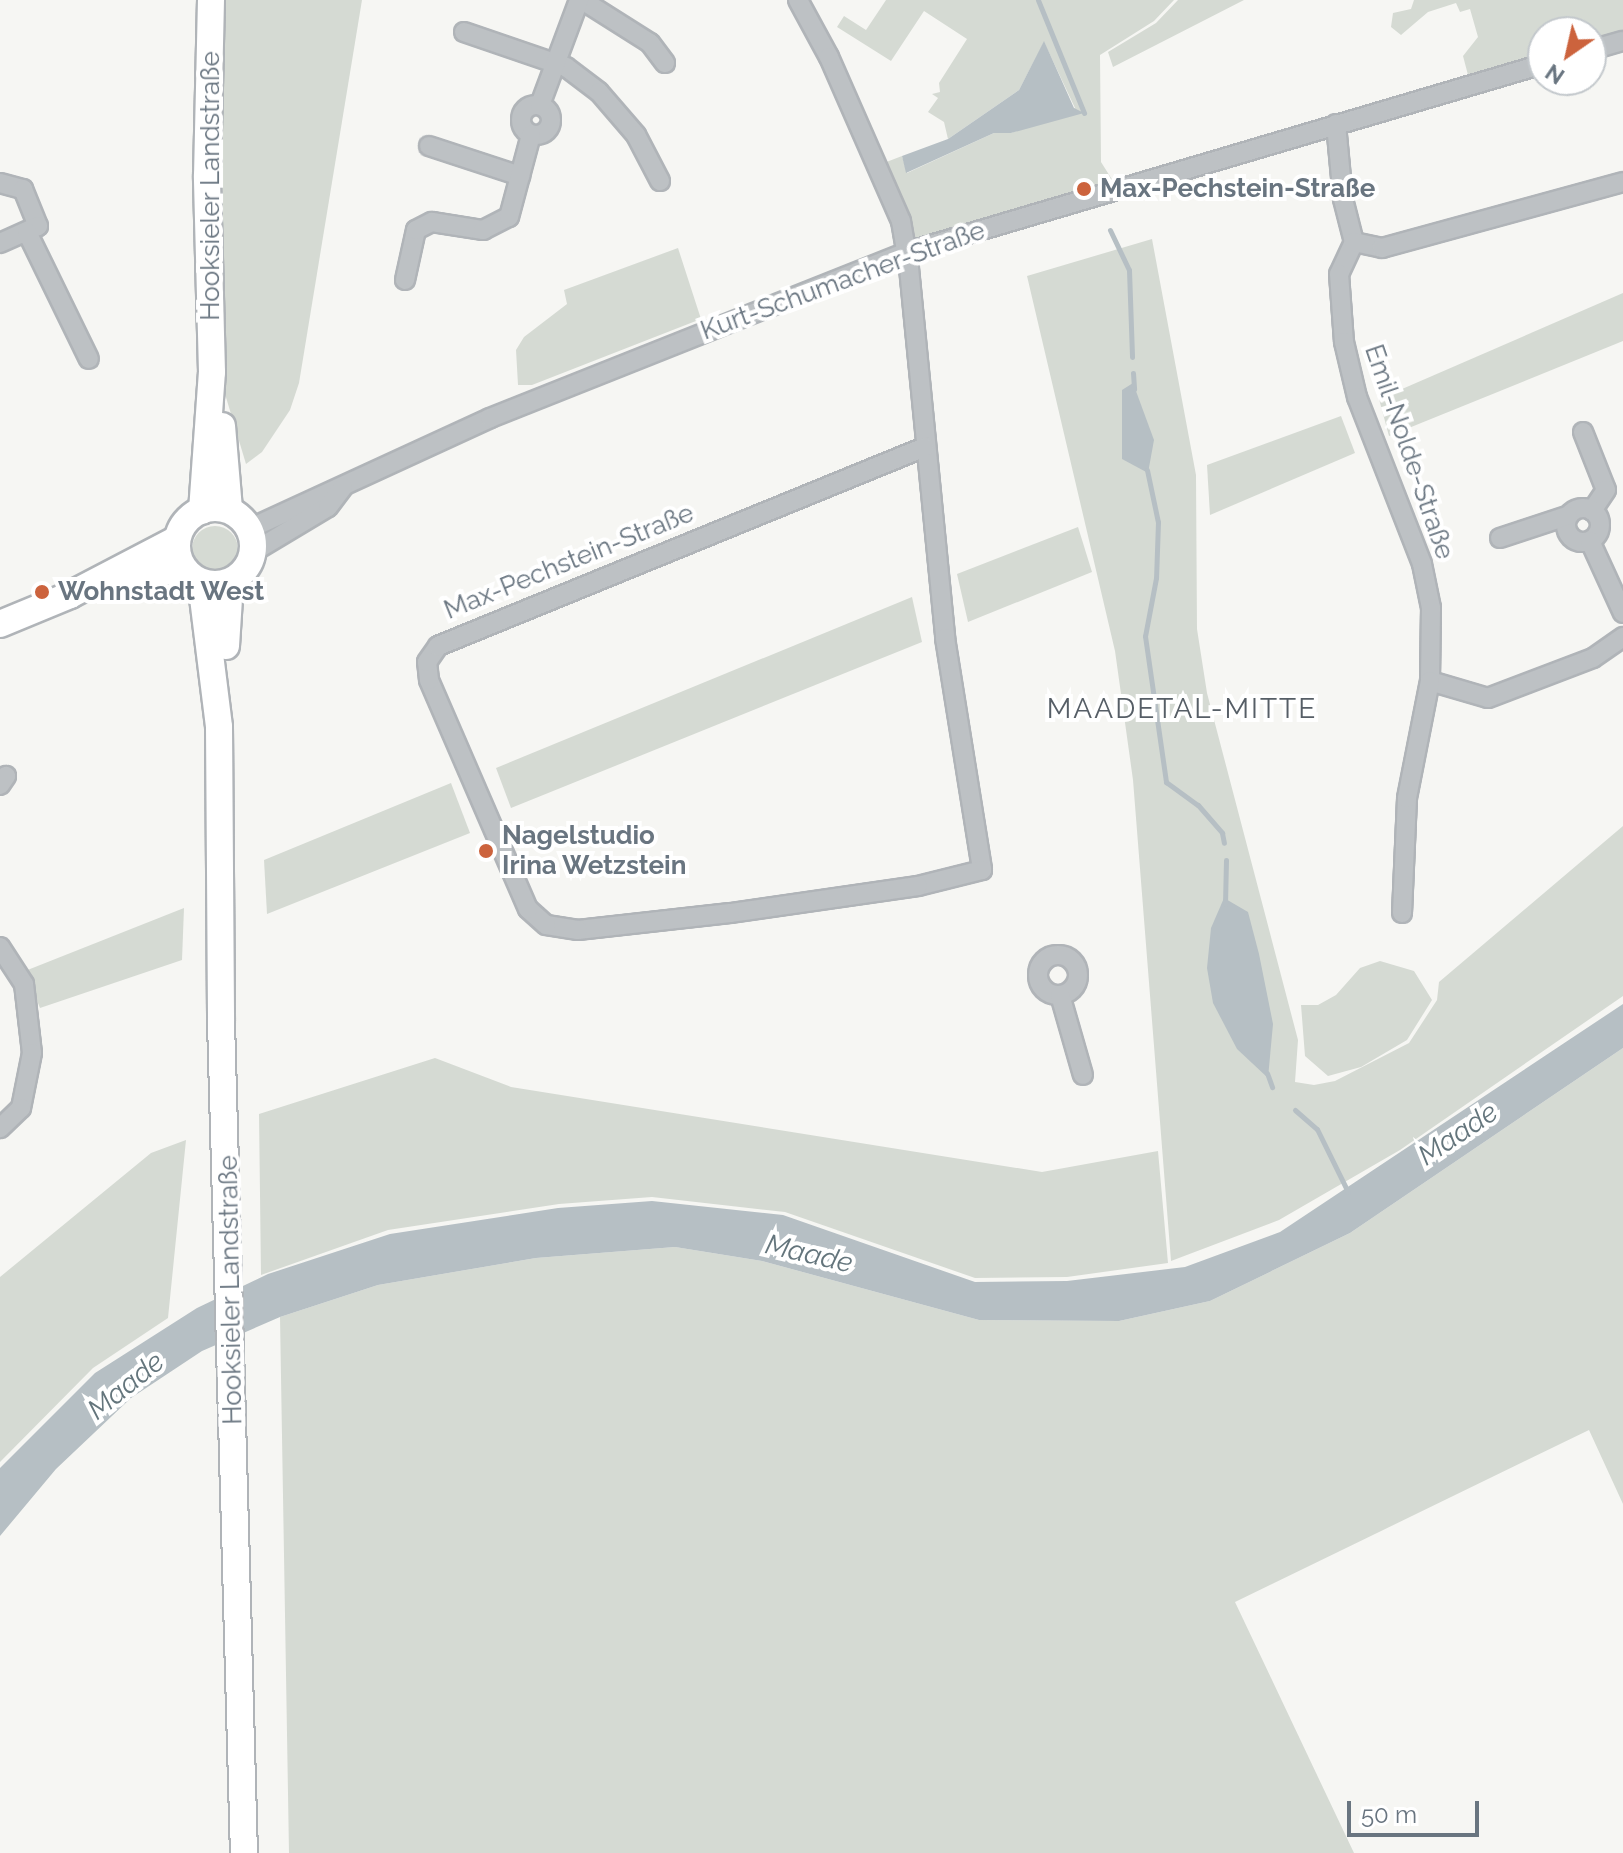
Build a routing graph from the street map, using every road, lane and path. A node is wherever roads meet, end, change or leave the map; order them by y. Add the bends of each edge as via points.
1 (211, 0) edge
2 (581, 0) edge
3 (798, 0) edge
4 (464, 32) dead end
5 (556, 62) junction
6 (665, 63) dead end
7 (1527, 69) edge
8 (1336, 124) junction
9 (429, 146) dead end
10 (520, 176) junction
11 (660, 181) dead end
12 (1623, 182) edge
13 (0, 183) edge
14 (27, 232) junction
15 (1354, 242) junction
16 (0, 243) edge
17 (907, 252) junction
18 (405, 280) dead end
19 (89, 359) dead end
20 (212, 372) junction
21 (1583, 432) dead end
22 (925, 447) junction
23 (229, 510) junction
24 (202, 511) junction
25 (1592, 511) junction
26 (1567, 516) junction
27 (1500, 538) dead end
28 (177, 539) junction
29 (251, 541) junction
30 (1590, 541) junction
31 (193, 577) junction
32 (230, 582) junction
33 (70, 595) junction
34 (1623, 613) edge
35 (0, 624) edge
36 (1623, 637) edge
37 (1430, 681) junction
38 (219, 727) junction
39 (1402, 913) dead end
40 (0, 947) edge
41 (1060, 995) dead end
42 (1083, 1075) dead end
43 (0, 1128) edge
44 (244, 1853) edge

1 - 20 main road, Hooksieler Landstraße via 207,176
2 - 5 street
2 - 6 street via 650,43
3 - 17 street, Max-Pechstein-Straße via 864,133 901,221
4 - 5 street
5 - 10 street via 540,105 531,105 521,116 521,125 531,135
5 - 11 street via 599,92 636,135
7 - 8 street, Kurt-Schumacher-Straße
8 - 15 street via 1343,199
8 - 17 street, Kurt-Schumacher-Straße
9 - 10 street
10 - 18 street via 509,217 483,230 432,222 416,230
12 - 15 street via 1382,248
13 - 14 street via 23,189 38,226
14 - 16 street
14 - 19 street
15 - 37 street, Emil-Nolde-Straße via 1339,274 1344,342 1357,397 1422,564 1431,608
17 - 22 street, Max-Pechstein-Straße
17 - 29 street, Kurt-Schumacher-Straße via 490,418 343,487 328,507
20 - 23 main road, Hooksieler Landstraße
20 - 24 main road, Hooksieler Landstraße
21 - 25 street via 1606,490
22 - 22 street, Max-Pechstein-Straße via 945,638 982,870 918,886 730,913 578,930 546,925 528,909 429,680 427,662 438,646
23 - 24 main road
23 - 29 main road
24 - 28 main road
25 - 26 street via 1582,507
25 - 30 street via 1600,523
26 - 27 street
26 - 30 street via 1572,538
28 - 31 main road via 177,553
28 - 33 main road
29 - 32 main road via 247,568
30 - 34 street
31 - 32 main road
31 - 33 main road via 159,572 96,593
31 - 38 main road, Hooksieler Landstraße
32 - 38 main road, Hooksieler Landstraße via 227,686
33 - 35 main road
36 - 37 street via 1593,658 1488,698
37 - 39 street, Emil-Nolde-Straße via 1407,798
38 - 44 main road, Hooksieler Landstraße via 221,1021
40 - 43 street via 24,984 32,1053 21,1108
41 - 42 street

